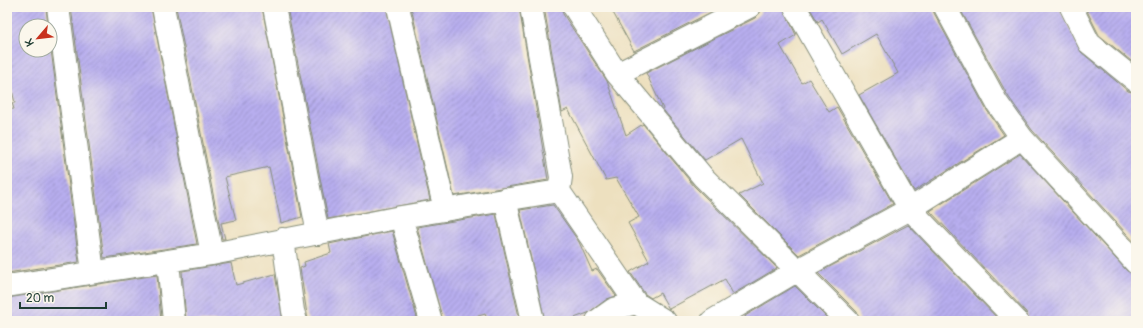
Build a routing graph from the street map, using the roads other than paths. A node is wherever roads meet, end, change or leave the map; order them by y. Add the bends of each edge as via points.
1 (58, 7) edge
2 (163, 7) edge
3 (274, 7) edge
4 (398, 7) edge
5 (531, 7) edge
6 (574, 7) edge
7 (749, 7) edge
8 (795, 7) edge
9 (945, 7) edge
10 (1071, 7) edge
11 (617, 74) junction
12 (1136, 81) edge
13 (1022, 138) junction
14 (559, 191) junction
15 (505, 199) junction
16 (910, 209) junction
17 (445, 210) junction
18 (401, 217) junction
19 (318, 234) junction
20 (283, 240) junction
21 (212, 254) junction
22 (168, 262) junction
23 (1136, 263) edge
24 (798, 270) junction
25 (93, 272) junction
26 (7, 286) edge
27 (636, 303) junction
28 (174, 321) edge
29 (296, 321) edge
30 (431, 321) edge
31 (533, 321) edge
32 (597, 321) edge
33 (665, 321) edge
34 (712, 321) edge
35 (848, 321) edge
36 (1017, 321) edge

1 - 25 street
2 - 21 street
3 - 19 street
4 - 17 street
5 - 14 street via 561,177
6 - 11 street
7 - 11 street
8 - 16 street
9 - 13 street via 997,103
10 - 12 street via 1089,43
11 - 24 street via 703,177
13 - 16 street
13 - 23 street
14 - 15 street
14 - 27 street
15 - 17 street
15 - 31 street
16 - 24 street
16 - 36 street
17 - 18 street
18 - 19 street
18 - 30 street
19 - 20 street
20 - 21 street
20 - 29 street
21 - 22 street
22 - 25 street
22 - 28 street
24 - 34 street
24 - 35 street
25 - 26 street
27 - 32 street via 614,309
27 - 33 street

